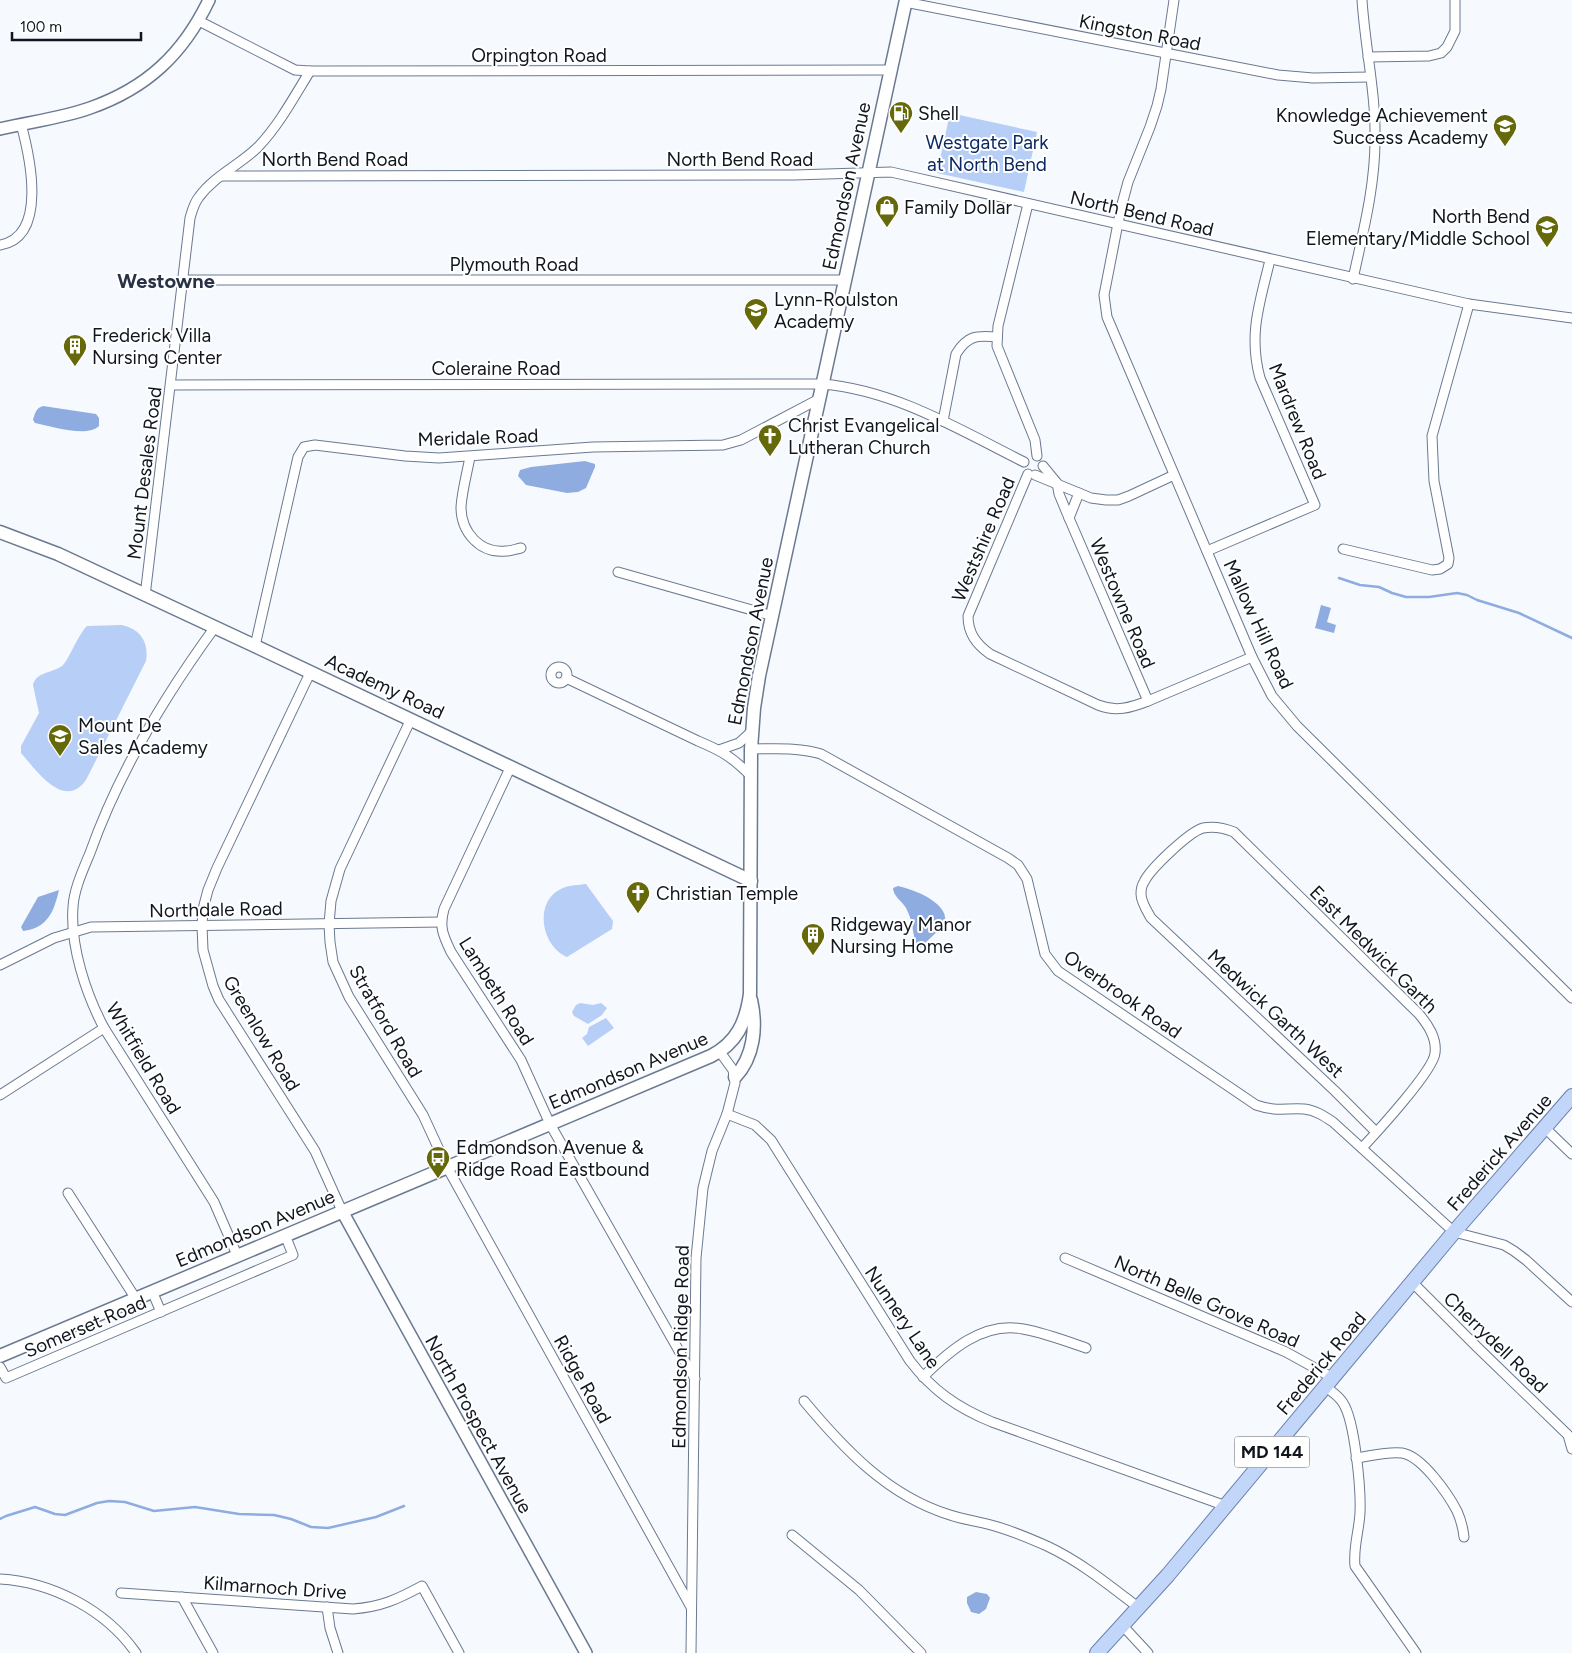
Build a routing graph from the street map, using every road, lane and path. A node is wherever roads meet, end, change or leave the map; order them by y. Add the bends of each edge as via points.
1 (209, 0) edge
2 (1174, 0) edge
3 (1362, 0) edge
4 (1455, 0) edge
5 (906, 1) edge
6 (199, 20) junction
7 (1166, 54) junction
8 (1368, 57) junction
9 (890, 70) junction
10 (310, 71) junction
11 (1370, 77) junction
12 (21, 124) junction
13 (0, 130) edge
14 (868, 174) junction
15 (222, 176) junction
16 (1028, 204) junction
17 (1118, 224) junction
18 (0, 245) edge
19 (1270, 260) junction
20 (1353, 278) junction
21 (184, 280) junction
22 (845, 280) junction
23 (1469, 304) junction
24 (1572, 318) edge
25 (996, 337) junction
26 (822, 384) junction
27 (171, 385) junction
28 (819, 399) junction
29 (942, 421) junction
30 (1037, 456) junction
31 (470, 457) junction
32 (1024, 462) junction
33 (1043, 466) junction
34 (1031, 474) junction
35 (1174, 475) junction
36 (1057, 483) junction
37 (1079, 493) junction
38 (1069, 518) junction
39 (0, 532) edge
40 (521, 548) dead end
41 (1343, 548) dead end
42 (1207, 551) junction
43 (618, 572) dead end
44 (145, 596) junction
45 (772, 616) junction
46 (215, 627) junction
47 (255, 646) junction
48 (1252, 657) junction
49 (311, 671) junction
50 (566, 678) dead end
51 (1148, 701) junction
52 (411, 719) junction
53 (752, 731) junction
54 (751, 749) junction
55 (720, 750) junction
56 (511, 766) junction
57 (751, 776) junction
58 (751, 881) junction
59 (1151, 918) joint
60 (441, 922) junction
61 (329, 924) junction
62 (202, 926) junction
63 (73, 932) junction
64 (0, 965) edge
65 (750, 994) junction
66 (1572, 998) edge
67 (104, 1028) junction
68 (720, 1052) junction
69 (735, 1077) junction
70 (0, 1095) edge
71 (1572, 1096) edge
72 (727, 1114) junction
73 (550, 1124) junction
74 (1545, 1128) junction
75 (1376, 1132) junction
76 (1362, 1148) junction
77 (1572, 1154) edge
78 (447, 1167) junction
79 (68, 1193) dead end
80 (342, 1211) junction
81 (1454, 1232) junction
82 (285, 1235) junction
83 (237, 1255) junction
84 (1066, 1258) dead end
85 (1413, 1283) junction
86 (152, 1291) junction
87 (136, 1298) junction
88 (1572, 1302) edge
89 (161, 1312) junction
90 (1086, 1348) dead end
91 (0, 1356) edge
92 (0, 1367) edge
93 (923, 1377) junction
94 (695, 1379) junction
95 (1329, 1383) junction
96 (804, 1402) dead end
97 (1572, 1449) edge
98 (1356, 1458) junction
99 (1226, 1506) junction
100 (792, 1536) dead end
101 (1464, 1537) dead end
102 (0, 1579) edge
103 (121, 1593) dead end
104 (182, 1597) junction
105 (327, 1607) junction
106 (691, 1607) junction
107 (1139, 1608) junction
108 (1123, 1626) junction
109 (136, 1653) edge
110 (213, 1653) edge
111 (338, 1653) edge
112 (459, 1653) edge
113 (586, 1653) edge
114 (691, 1653) edge
115 (920, 1653) edge
116 (1097, 1653) edge
117 (1148, 1653) edge
118 (1416, 1653) edge

1 - 6 street
2 - 7 street, Mallow Hill Road
3 - 8 street
4 - 8 street via 1455,31 1447,48 1441,52 1428,56
5 - 7 street, Kingston Road
5 - 9 main road, Edmondson Avenue
6 - 10 street, Orpington Road via 295,70
6 - 12 street via 170,59 125,93 89,108
7 - 11 street, Kingston Road via 1278,75
7 - 17 street, Mallow Hill Road via 1157,106 1128,182
8 - 11 street
9 - 10 street, Orpington Road
9 - 14 main road, Edmondson Avenue
10 - 15 street, Mount Desales Road via 269,135
11 - 20 street via 1375,115 1372,192
12 - 13 street
12 - 18 street via 29,159 31,214 19,237
14 - 15 street, North Bend Road
14 - 16 street, North Bend Road via 891,172
14 - 22 main road, Edmondson Avenue
15 - 21 street, Mount Desales Road via 194,205
16 - 17 street, North Bend Road
16 - 25 street
17 - 19 street, North Bend Road
17 - 35 street, Mallow Hill Road via 1105,306
19 - 20 street, North Bend Road
19 - 42 street, Mardrew Road via 1254,332 1256,362 1315,505
20 - 23 street, North Bend Road
21 - 22 street, Plymouth Road
21 - 27 street, Mount Desales Road
22 - 26 main road, Edmondson Avenue
23 - 24 street, North Bend Road
23 - 41 street via 1432,436 1434,480 1448,564 1440,569 1420,568
25 - 29 street via 980,335 960,347
25 - 30 street via 1000,356 1035,440
26 - 27 street, Coleraine Road
26 - 28 main road, Edmondson Avenue
26 - 29 street, Coleraine Road via 882,396
27 - 44 street, Mount Desales Road
28 - 31 street, Meridale Road via 741,440 723,445 594,447
28 - 45 main road, Edmondson Avenue
29 - 32 street, Coleraine Road
30 - 32 street
30 - 33 street
31 - 40 street via 461,506 469,535 492,551
31 - 47 street, Meridale Road via 424,458 315,444 304,446 298,457
32 - 34 street via 1024,467
33 - 34 street via 1041,472
33 - 36 street
34 - 36 street
34 - 51 street, Westshire Road via 970,611 968,626 976,643 990,654 1108,709 1119,710
35 - 37 street via 1118,500 1091,498
35 - 42 street, Mallow Hill Road
36 - 37 street
36 - 38 street, Westowne Road
37 - 38 street
38 - 51 street, Westowne Road
39 - 44 main road, Academy Road via 58,554
42 - 48 street, Mallow Hill Road
43 - 45 street
44 - 46 main road, Academy Road
45 - 53 main road, Edmondson Avenue via 759,676
46 - 47 main road, Academy Road
46 - 63 street, Whitfield Road via 153,718 126,769 80,878 73,906
47 - 49 main road, Academy Road
48 - 51 street, Westshire Road
48 - 66 street, Mallow Hill Road via 1272,696 1297,726
49 - 52 main road, Academy Road
49 - 62 street, Greenlow Road via 217,868 203,908
50 - 55 street
52 - 56 main road, Academy Road
52 - 61 street, Stratford Road via 340,869 331,901
53 - 54 main road, Edmondson Avenue
53 - 55 street via 739,743
54 - 57 main road, Edmondson Avenue
54 - 76 street, Overbrook Road via 798,749 821,754 1008,858 1018,865 1026,879 1045,954 1058,971 1256,1105 1276,1111 1304,1109 1315,1112 1333,1122
55 - 57 street
56 - 58 main road, Academy Road
56 - 60 street, Lambeth Road via 451,893
57 - 58 main road, Edmondson Avenue
58 - 65 main road, Edmondson Avenue
59 - 75 street, Medwick Garth West
59 - 75 street, East Medwick Garth via 1141,896 1144,882 1151,872 1194,832 1212,827 1234,832 1419,1014 1432,1034 1436,1054 1429,1069
60 - 61 street, Northdale Road
60 - 73 street, Lambeth Road via 451,952 521,1060
61 - 62 street, Northdale Road
61 - 78 street, Stratford Road via 333,962 340,980 423,1115
62 - 63 street, Northdale Road via 91,927
62 - 80 street, Greenlow Road via 202,950 220,1000 315,1151
63 - 64 street, Northdale Road
63 - 67 street, Whitfield Road via 87,986
65 - 68 main road, Edmondson Avenue via 740,1030
65 - 69 main road via 754,1015 752,1042 749,1056
67 - 70 street
67 - 83 street, Whitfield Road via 214,1202
68 - 69 street
68 - 73 main road, Edmondson Avenue
69 - 72 street, Edmondson Ridge Road
71 - 74 main road, Frederick Avenue / MD 144
72 - 93 street, Nunnery Lane via 755,1125 771,1140
72 - 94 street, Edmondson Ridge Road via 712,1151 703,1188 696,1258
73 - 78 main road, Edmondson Avenue
73 - 94 street, Lambeth Road
74 - 77 street
74 - 81 main road, Frederick Avenue / MD 144
75 - 76 street
76 - 81 street, Overbrook Road
78 - 80 main road, Edmondson Avenue
78 - 106 street, Ridge Road
79 - 87 street
80 - 82 main road, Edmondson Avenue
80 - 113 street, North Prospect Avenue
81 - 85 main road, Frederick Road / MD 144
81 - 88 street via 1504,1245 1526,1260
82 - 83 main road, Edmondson Avenue
82 - 89 street, Somerset Road via 293,1256
83 - 86 main road, Edmondson Avenue
84 - 95 street, North Belle Grove Road via 1286,1352
85 - 95 main road, Frederick Road / MD 144
85 - 97 street, Cherrydell Road via 1568,1434
86 - 87 main road, Edmondson Avenue
86 - 89 street, Somerset Road
87 - 91 main road, Edmondson Avenue
89 - 92 street, Somerset Road via 6,1378
90 - 93 street via 1022,1329 995,1330 957,1347
93 - 99 street, Nunnery Lane via 943,1396 977,1416
94 - 106 street, Edmondson Ridge Road
95 - 98 street, North Belle Grove Road via 1348,1413
95 - 99 main road, Frederick Road / MD 144
96 - 107 street via 849,1453 894,1488 937,1510 998,1527 1048,1546 1093,1572
98 - 101 street via 1402,1453 1419,1460 1452,1502
98 - 118 street, North Belle Grove Road via 1360,1512 1354,1549 1355,1566
99 - 107 main road, Frederick Road / MD 144
100 - 115 street via 859,1590
102 - 109 street via 35,1585 73,1599 114,1628
103 - 104 street, Kilmarnoch Drive
104 - 105 street, Kilmarnoch Drive
104 - 110 street
105 - 111 street
105 - 112 street, Kilmarnoch Drive via 353,1609 382,1605 422,1586
106 - 114 street, Edmondson Ridge Road
107 - 108 main road, Frederick Road / MD 144
108 - 116 main road, Frederick Road / MD 144
108 - 117 street

